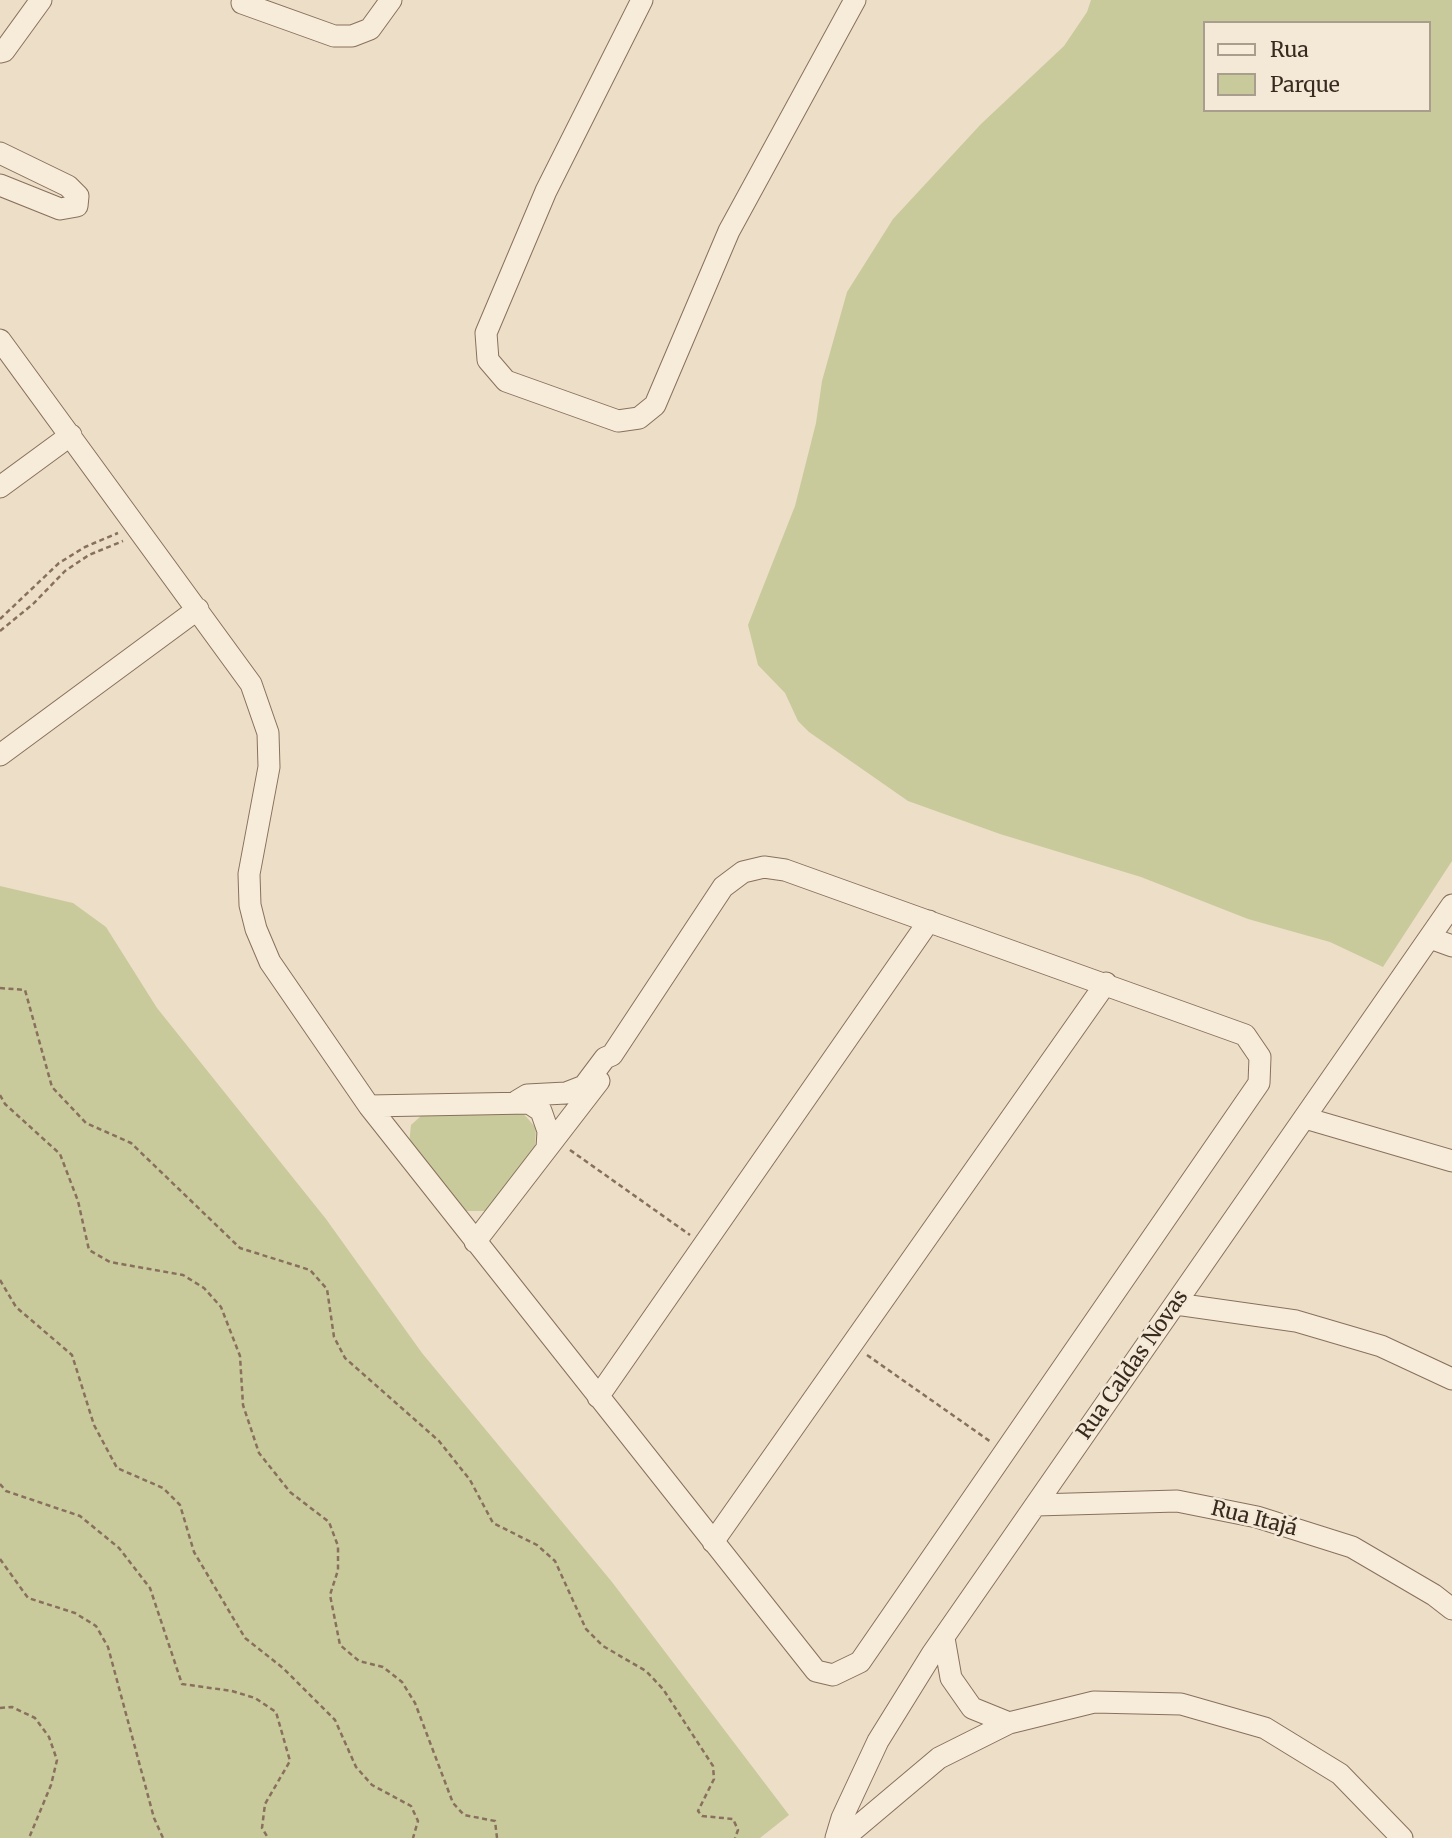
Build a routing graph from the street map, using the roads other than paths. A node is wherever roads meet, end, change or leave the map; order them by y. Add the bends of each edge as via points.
1 (41, 0) edge
2 (391, 0) edge
3 (642, 0) edge
4 (855, 0) edge
5 (242, 3) dead end
6 (0, 52) edge
7 (0, 153) edge
8 (0, 185) edge
9 (0, 340) edge
10 (71, 435) junction
11 (0, 487) edge
12 (198, 609) junction
13 (0, 755) edge
14 (1452, 905) edge
15 (929, 921) junction
16 (1430, 937) junction
17 (1452, 946) edge
18 (1106, 983) junction
19 (611, 1055) junction
20 (517, 1101) junction
21 (369, 1106) junction
22 (1305, 1118) junction
23 (551, 1144) junction
24 (1452, 1161) edge
25 (475, 1242) junction
26 (1176, 1304) junction
27 (1452, 1379) edge
28 (598, 1397) junction
29 (1036, 1505) junction
30 (713, 1542) junction
31 (1452, 1609) edge
32 (944, 1637) junction
33 (1009, 1723) junction
34 (836, 1838) edge
35 (844, 1838) edge
36 (1404, 1838) edge

1 - 6 street
2 - 5 street via 370,29 352,36 334,36
3 - 4 street via 545,191 486,333 488,360 506,381 618,421 639,418 655,405 730,231
7 - 8 street via 68,186 78,196 78,206 60,209
9 - 10 street
10 - 11 street
10 - 12 street
12 - 13 street
12 - 21 street via 251,684 268,733 269,767 249,874 256,929 270,962
14 - 16 street, Rua Caldas Novas
15 - 18 street
15 - 19 street via 785,870 764,867 743,872 723,887
15 - 28 street
16 - 17 street
16 - 22 street, Rua Caldas Novas
18 - 30 street
18 - 30 street via 1245,1034 1260,1057 1259,1083 860,1662 833,1675 816,1671
19 - 20 street via 576,1090 527,1095
19 - 23 street via 612,1063
20 - 21 street
20 - 23 street via 541,1111
21 - 25 street
22 - 24 street
22 - 26 street, Rua Caldas Novas
23 - 25 street
25 - 28 street
26 - 27 street via 1296,1321 1381,1346
26 - 29 street, Rua Caldas Novas
28 - 30 street
29 - 31 street, Rua Itajá via 1177,1501 1257,1517 1352,1547
29 - 32 street, Rua Caldas Novas
32 - 33 street via 951,1678 972,1708
32 - 34 street, Rua Caldas Novas via 878,1741
33 - 35 street via 939,1758
33 - 36 street via 1094,1702 1181,1704 1265,1728 1340,1774

